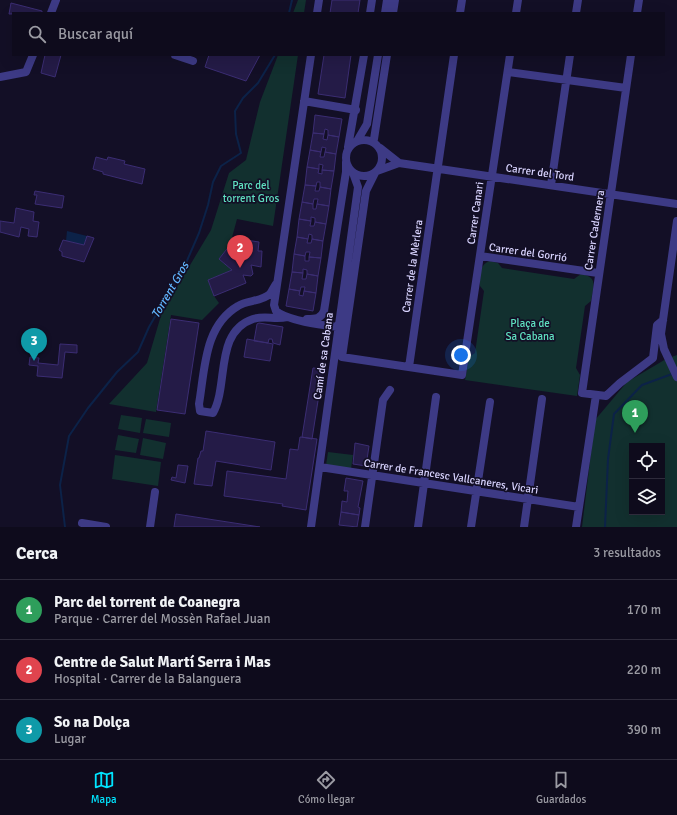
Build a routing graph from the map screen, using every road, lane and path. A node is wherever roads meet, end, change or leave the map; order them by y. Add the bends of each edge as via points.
1 (56, 0) edge
2 (319, 0) edge
3 (372, 0) edge
4 (387, 0) edge
5 (395, 0) edge
6 (462, 0) edge
7 (518, 0) edge
8 (578, 0) edge
9 (639, 0) edge
10 (53, 12) edge
11 (317, 12) edge
12 (370, 12) edge
13 (385, 12) edge
14 (393, 12) edge
15 (460, 12) edge
16 (516, 12) edge
17 (576, 12) edge
18 (637, 12) edge
19 (34, 56) edge
20 (178, 56) edge
21 (311, 56) edge
22 (364, 56) edge
23 (378, 56) edge
24 (387, 56) edge
25 (454, 56) edge
26 (510, 56) edge
27 (570, 56) edge
28 (630, 56) edge
29 (193, 61) dead end
30 (508, 72) junction
31 (0, 77) edge
32 (566, 80) junction
33 (626, 88) junction
34 (304, 101) junction
35 (356, 110) junction
36 (367, 124) junction
37 (357, 141) junction
38 (377, 143) junction
39 (348, 149) junction
40 (346, 162) junction
41 (399, 163) junction
42 (437, 168) junction
43 (376, 172) junction
44 (354, 173) junction
45 (365, 176) junction
46 (491, 176) junction
47 (551, 185) junction
48 (358, 187) junction
49 (611, 193) junction
50 (677, 204) edge
51 (677, 221) edge
52 (480, 256) junction
53 (674, 261) edge
54 (598, 273) junction
55 (278, 282) junction
56 (287, 317) junction
57 (300, 319) junction
58 (662, 320) junction
59 (338, 327) junction
60 (409, 367) junction
61 (677, 377) edge
62 (390, 390) dead end
63 (596, 396) junction
64 (436, 397) dead end
65 (542, 399) dead end
66 (490, 402) dead end
67 (320, 467) junction
68 (372, 476) junction
69 (425, 484) junction
70 (476, 491) junction
71 (155, 492) dead end
72 (528, 499) junction
73 (579, 507) junction
74 (82, 523) dead end
75 (106, 527) edge
76 (150, 527) edge
77 (311, 527) edge
78 (365, 527) edge
79 (418, 527) edge
80 (471, 527) edge
81 (524, 527) edge
82 (576, 527) edge

1 - 10 street
2 - 11 street
3 - 12 street
4 - 13 street
5 - 14 street
6 - 15 street
7 - 16 street
8 - 17 street
9 - 18 street
19 - 31 street via 26,72
20 - 29 street
21 - 34 street
22 - 35 street
23 - 36 street
24 - 38 street
25 - 42 street
26 - 30 street, Carrer Canari
27 - 32 street
28 - 33 street, Carrer Cadernera
30 - 32 street
30 - 46 street, Carrer Canari
32 - 33 street
32 - 47 street
33 - 49 street, Carrer Cadernera
34 - 35 street
34 - 55 street
35 - 39 street
36 - 37 street
36 - 38 street
37 - 38 street via 363,139
37 - 39 street
38 - 41 street
38 - 43 street via 383,160
39 - 40 street
40 - 44 street
40 - 57 street via 323,315 318,318
41 - 42 street, Carrer del Tord
41 - 43 street, Carrer del Tord
42 - 46 street, Carrer del Tord
42 - 60 street, Carrer de la Mèrlera
43 - 45 street
43 - 60 street via 366,193 342,357
44 - 45 street
44 - 48 street
45 - 48 street
46 - 47 street, Carrer del Tord
46 - 52 street, Carrer Canari
47 - 49 street, Carrer del Tord
48 - 59 street, Camí de sa Cabana
49 - 50 street, Carrer del Tord
49 - 54 street, Carrer Cadernera
51 - 53 street
52 - 54 street, Carrer del Gorrió
52 - 60 street, Carrer Canari via 462,375
53 - 58 street
54 - 63 street, Carrer Cadernera via 582,393
55 - 56 street via 274,305 276,311
55 - 56 street via 270,294 239,305 218,324 210,339 200,411 213,413 219,404 226,354 231,339 241,327 252,319
56 - 57 street
57 - 59 street
58 - 61 street via 662,340
58 - 63 street via 657,325 653,358 606,396
59 - 67 street, Camí de sa Cabana
62 - 68 street via 384,400
63 - 73 street
64 - 69 street
65 - 72 street
66 - 70 street
67 - 68 street, Carrer de Francesc Vallcaneres, Vicari
67 - 77 street, Camí de sa Cabana
68 - 69 street, Carrer de Francesc Vallcaneres, Vicari
68 - 78 street
69 - 70 street, Carrer de Francesc Vallcaneres, Vicari
69 - 79 street
70 - 72 street, Carrer de Francesc Vallcaneres, Vicari
70 - 80 street
71 - 76 street
72 - 73 street, Carrer de Francesc Vallcaneres, Vicari
72 - 81 street
73 - 82 street
74 - 75 street

